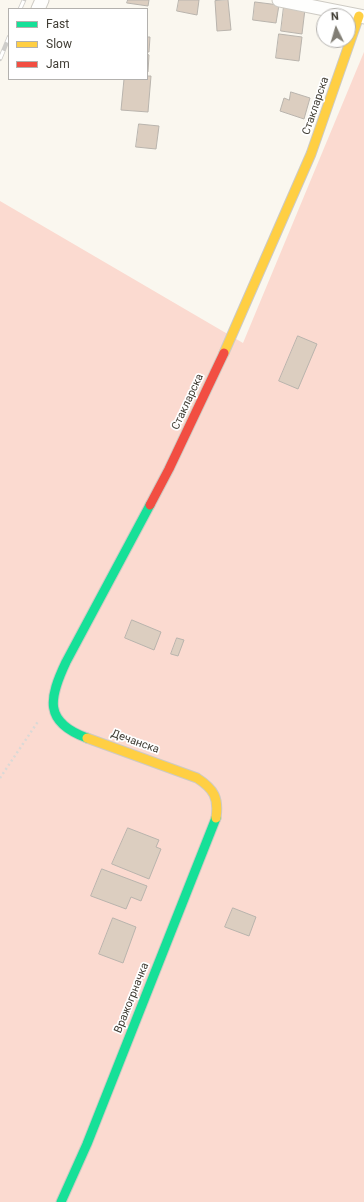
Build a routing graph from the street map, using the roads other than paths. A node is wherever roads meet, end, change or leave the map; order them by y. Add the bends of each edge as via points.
1 (279, 0) edge
2 (361, 17) edge
3 (52, 702) joint
4 (217, 800) joint
5 (61, 1202) edge

1 - 2 street
2 - 3 street, Стакларска via 311,154 235,330 169,469 58,679
3 - 4 street, Дечанска via 54,714 71,731 197,778 210,787
4 - 5 street, Вражогрначка via 216,819 90,1136

